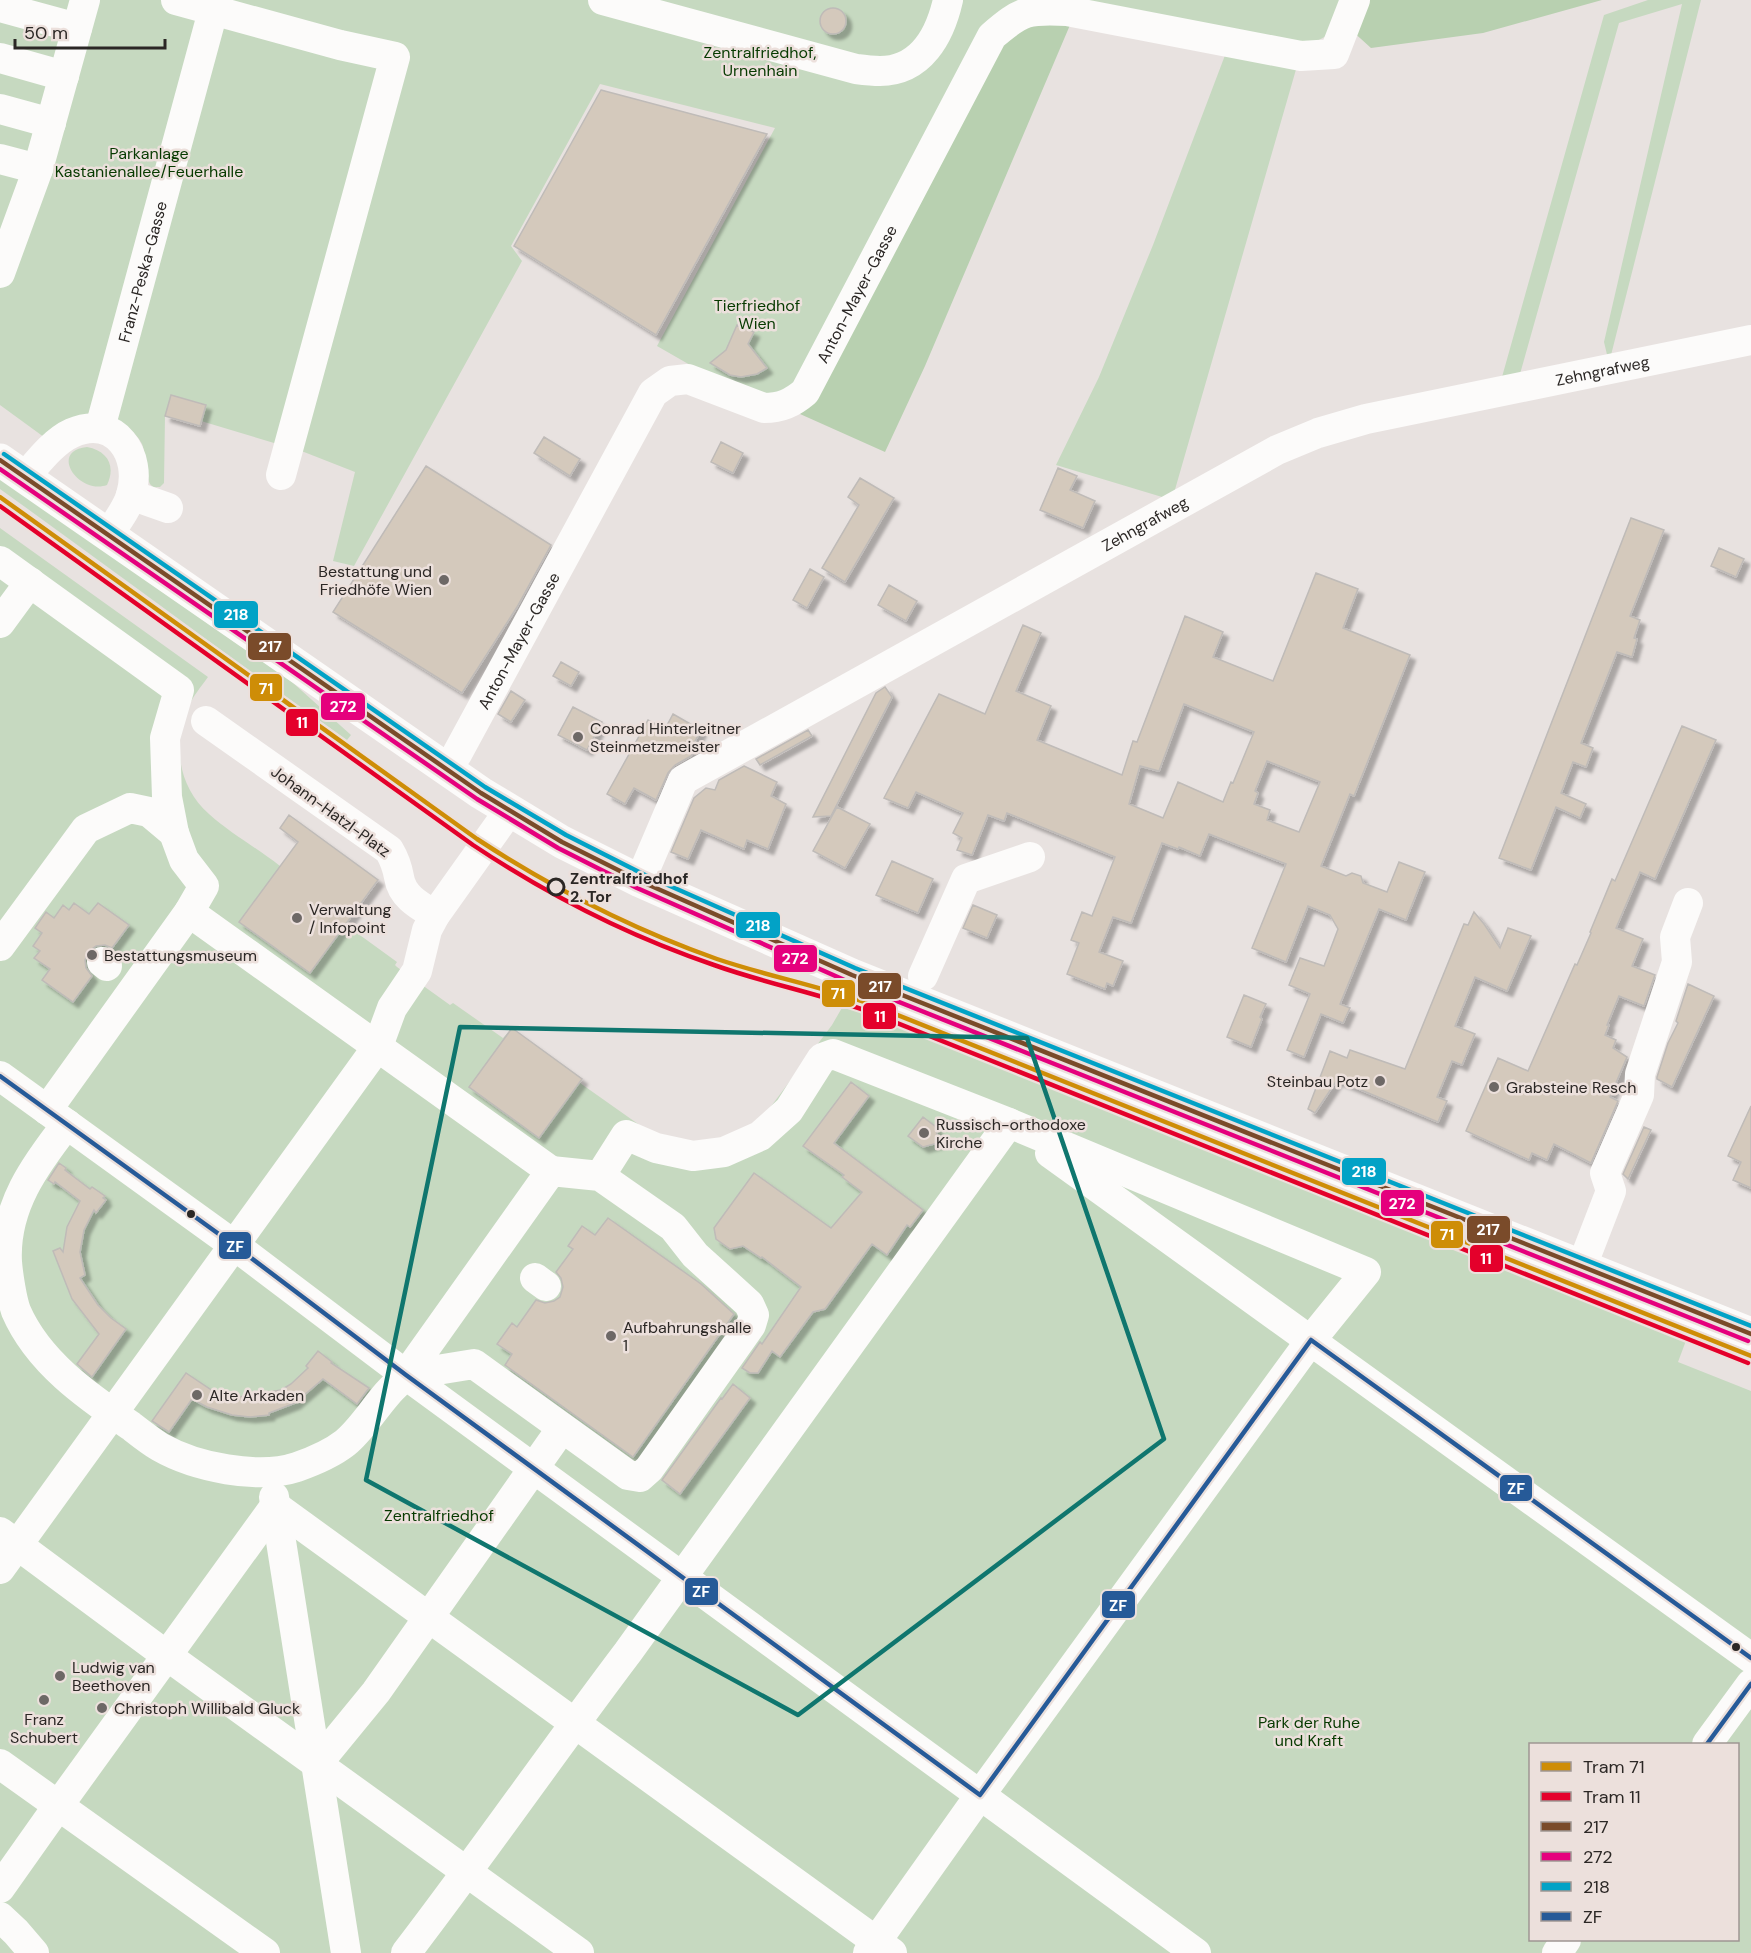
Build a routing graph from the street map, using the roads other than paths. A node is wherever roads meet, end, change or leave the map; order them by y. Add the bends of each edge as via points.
1 (176, 0) edge
2 (603, 0) edge
3 (948, 0) edge
4 (1355, 0) edge
5 (215, 6) edge
6 (0, 7) edge
7 (81, 14) edge
8 (0, 58) edge
9 (64, 76) junction
10 (0, 109) edge
11 (51, 123) junction
12 (0, 159) edge
13 (38, 169) junction
14 (0, 271) edge
15 (1751, 340) edge
16 (100, 428) junction
17 (13, 469) edge
18 (281, 475) dead end
19 (131, 495) junction
20 (168, 508) dead end
21 (108, 535) junction
22 (0, 561) edge
23 (30, 582) junction
24 (0, 623) edge
25 (206, 722) dead end
26 (447, 769) junction
27 (508, 811) junction
28 (174, 833) junction
29 (1030, 857) dead end
30 (640, 881) junction
31 (1688, 903) dead end
32 (189, 912) junction
33 (435, 915) junction
34 (0, 945) edge
35 (923, 976) dead end
36 (378, 1046) junction
37 (0, 1076) edge
38 (57, 1117) junction
39 (1009, 1123) junction
40 (551, 1171) junction
41 (600, 1176) junction
42 (234, 1245) junction
43 (1582, 1266) junction
44 (5, 1280) edge
45 (1751, 1334) edge
46 (1311, 1340) junction
47 (406, 1375) junction
48 (112, 1413) junction
49 (562, 1428) junction
50 (535, 1468) junction
51 (270, 1471) junction
52 (276, 1506) junction
53 (9, 1539) edge
54 (0, 1569) edge
55 (682, 1575) junction
56 (429, 1617) junction
57 (166, 1655) junction
58 (1751, 1658) edge
59 (1751, 1684) edge
60 (575, 1722) junction
61 (1708, 1743) edge
62 (0, 1764) edge
63 (317, 1764) junction
64 (980, 1795) junction
65 (58, 1806) junction
66 (468, 1872) junction
67 (0, 1888) edge
68 (0, 1917) edge
69 (879, 1949) edge
70 (34, 1953) edge
71 (265, 1953) edge
72 (346, 1953) edge
73 (406, 1953) edge
74 (579, 1953) edge
75 (1196, 1953) edge

1 - 5 street
2 - 3 street via 856,69 881,71 899,68 919,57 936,39
4 - 26 street, Anton-Mayer-Gasse via 1334,54 1301,56 1067,11 1036,9 1012,18 992,36 805,392 777,408 764,408 688,379 670,381 653,393
5 - 16 street, Franz-Peska-Gasse
5 - 18 street via 395,57
6 - 7 street
7 - 9 street
8 - 9 street
9 - 11 street
10 - 11 street
11 - 13 street
12 - 13 street
13 - 14 street
15 - 30 street, Zehngrafweg via 1366,419 1277,450 683,780
16 - 17 street via 86,428 64,438
16 - 19 street via 114,434 129,452 134,475
17 - 21 main road
19 - 20 street
19 - 21 street
21 - 26 main road
22 - 23 street
23 - 24 street
23 - 28 street via 179,690 165,738 167,797
25 - 33 street, Johann-Hatzl-Platz via 389,850 409,898
26 - 27 main road
27 - 30 main road
27 - 33 street
28 - 32 street via 184,860 204,886
28 - 34 street via 149,812 130,808 86,829
29 - 35 street via 966,879
30 - 43 main road via 852,975
31 - 43 street via 1675,937 1677,962 1640,1074 1639,1095 1605,1173 1611,1191
32 - 36 street
32 - 38 street
33 - 36 street via 413,978 392,1008
36 - 40 street
36 - 42 street
37 - 38 street
38 - 42 street
38 - 44 street via 13,1212
39 - 41 street via 833,1054 822,1058 789,1110 760,1136 724,1152 693,1156 656,1148 626,1135
39 - 46 street
39 - 46 street via 1366,1272
39 - 55 street
40 - 41 street
40 - 47 street
41 - 49 street via 673,1227 695,1255 749,1304 754,1316 640,1477 628,1475
42 - 47 street
42 - 48 street
43 - 45 main road
44 - 48 street via 33,1341 57,1369
46 - 58 street
46 - 64 street
47 - 49 street via 474,1364
47 - 50 street
47 - 51 street via 346,1442 295,1468
48 - 51 street via 160,1447 199,1463 244,1472
48 - 53 street
49 - 50 street
50 - 55 street
50 - 56 street
51 - 52 street
52 - 56 street
52 - 57 street
52 - 63 street
53 - 54 street
53 - 57 street
55 - 60 street
55 - 64 street
56 - 60 street
56 - 63 street via 376,1692
57 - 63 street
57 - 65 street
59 - 61 street
60 - 66 street
60 - 69 street
62 - 65 street
63 - 66 street
63 - 72 street
64 - 69 street
64 - 75 street
65 - 67 street
65 - 71 street
66 - 73 street
66 - 74 street
68 - 70 street

